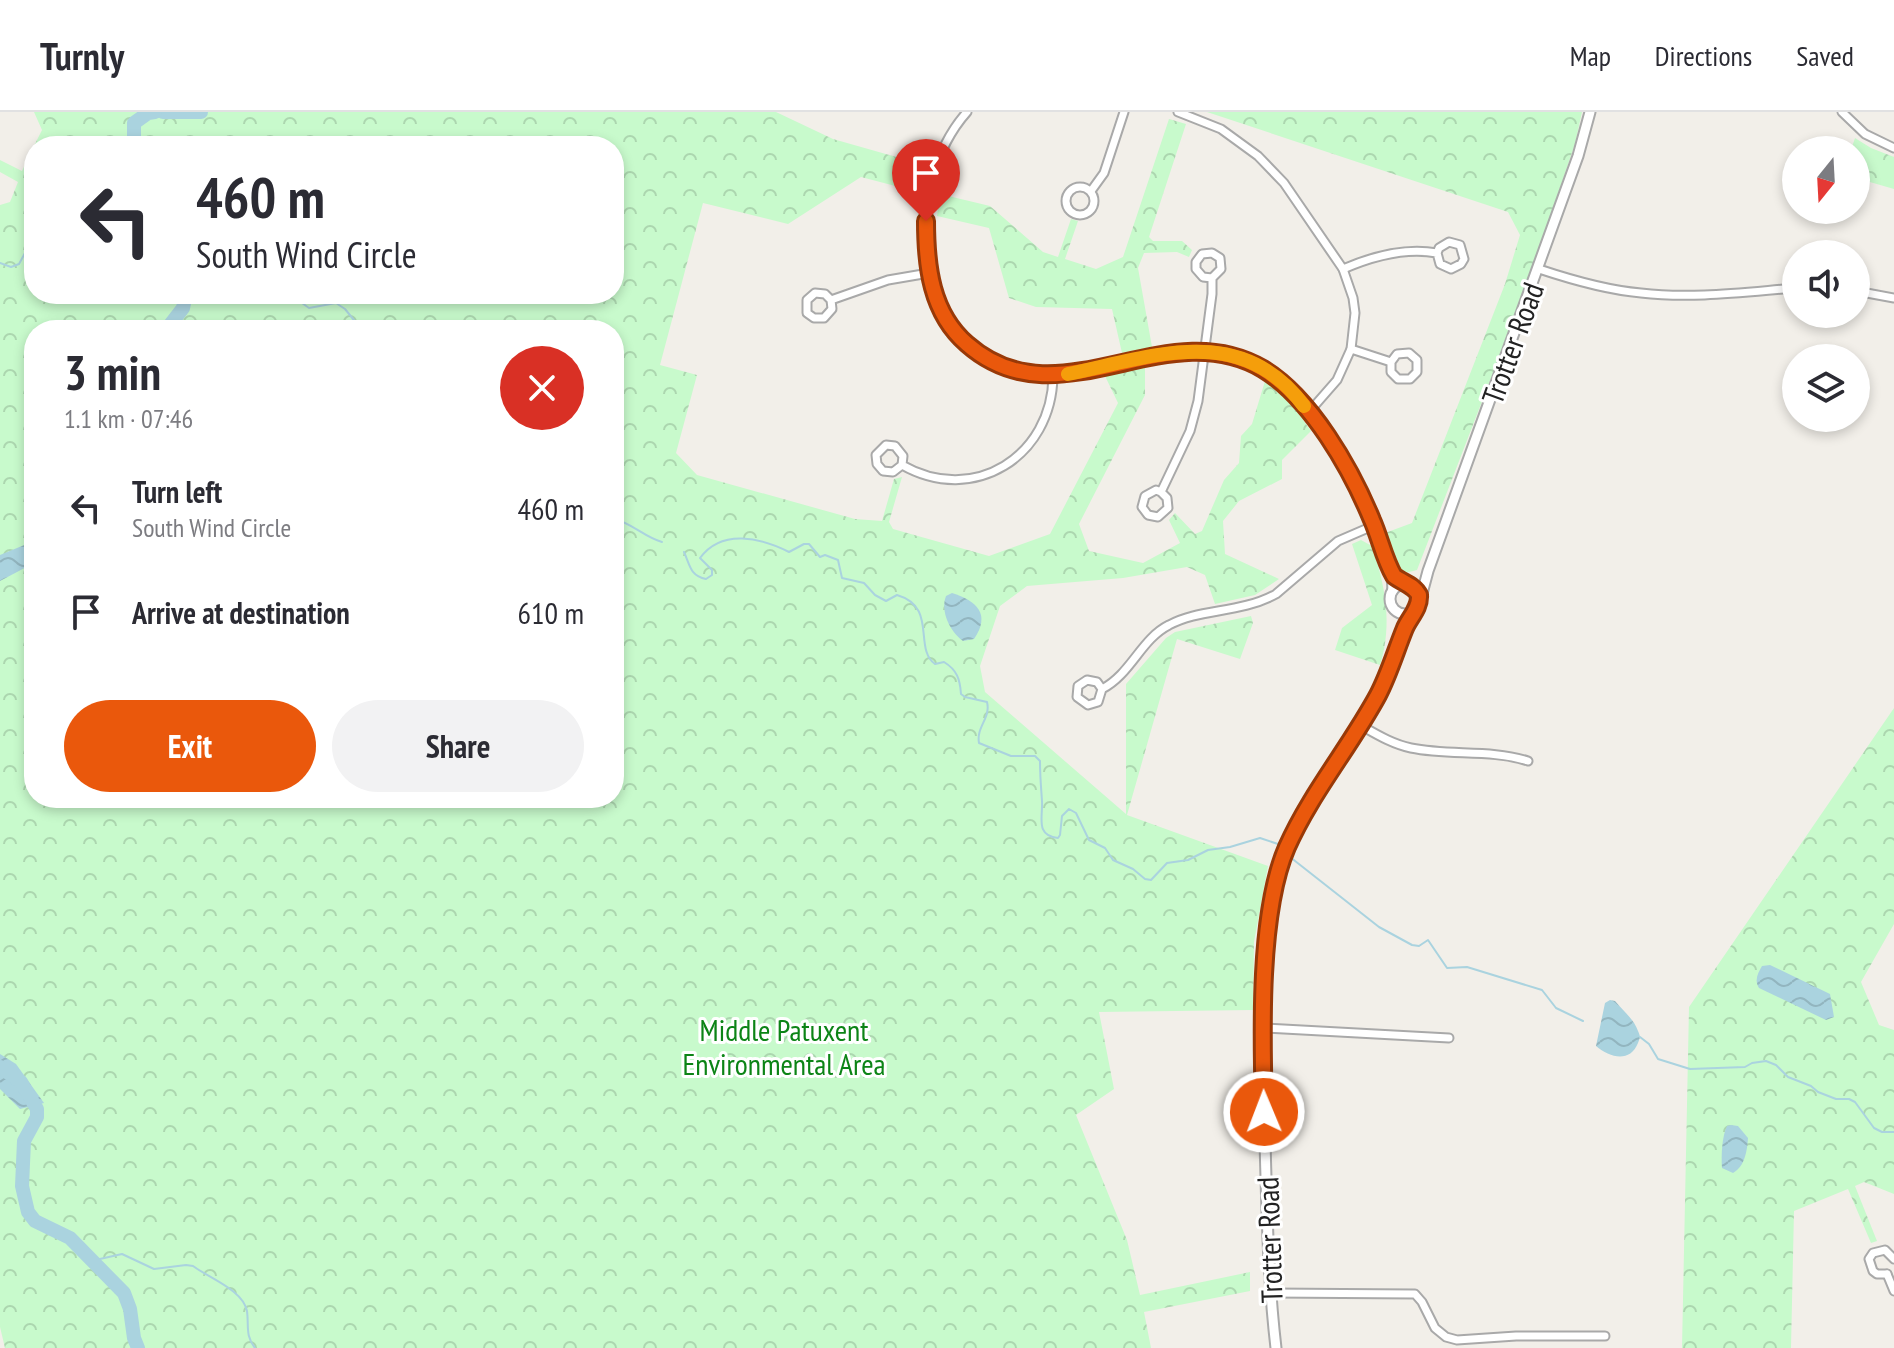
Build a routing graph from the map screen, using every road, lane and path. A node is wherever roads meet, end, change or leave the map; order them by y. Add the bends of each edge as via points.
1 (952, 112) edge
2 (967, 112) edge
3 (1124, 112) edge
4 (1178, 112) edge
5 (1590, 112) edge
6 (1842, 112) edge
7 (961, 119) junction
8 (1894, 148) edge
9 (1091, 191) junction
10 (1437, 253) dead end
11 (1343, 269) junction
12 (1539, 269) junction
13 (929, 273) junction
14 (1212, 278) dead end
15 (1782, 289) edge
16 (1870, 294) edge
17 (1894, 298) edge
18 (831, 300) dead end
19 (1351, 349) junction
20 (1204, 351) junction
21 (1391, 362) dead end
22 (1053, 376) junction
23 (1309, 412) junction
24 (902, 465) dead end
25 (1161, 492) dead end
26 (1375, 525) junction
27 (1389, 567) junction
28 (1428, 571) junction
29 (1406, 584) junction
30 (1392, 593) junction
31 (1418, 605) junction
32 (1395, 610) junction
33 (1402, 637) junction
34 (1102, 689) dead end
35 (1360, 725) junction
36 (1528, 761) dead end
37 (1264, 1028) junction
38 (1449, 1038) dead end
39 (1894, 1259) edge
40 (1894, 1266) edge
41 (1887, 1274) junction
42 (1894, 1291) edge
43 (1271, 1293) junction
44 (1605, 1336) dead end
45 (1276, 1348) edge

1 - 7 street
2 - 7 street
3 - 9 street via 1104,173
4 - 11 street via 1221,129 1258,156 1284,183
5 - 12 street, Trotter Road
6 - 8 street via 1865,134
7 - 13 street via 930,195
9 - 9 street via 1095,201 1090,211 1070,211 1066,201 1071,189 1082,186
10 - 11 street via 1390,253
11 - 19 street via 1355,313
12 - 15 street via 1644,294
12 - 28 street, Trotter Road
13 - 18 street via 888,280
13 - 22 street via 945,319 975,351 1015,371
14 - 20 street
16 - 17 street
19 - 21 street
19 - 23 street via 1337,380
20 - 22 street via 1172,352
20 - 23 street via 1261,368
20 - 25 street via 1190,431
22 - 24 street via 1051,405 1039,433 1005,466 962,480 933,477
23 - 26 street
26 - 27 street
26 - 34 street via 1338,541 1264,600 1164,627 1118,680
27 - 29 street
27 - 30 street
28 - 29 street
28 - 31 street, Trotter Road
29 - 30 street
29 - 31 street via 1417,590
30 - 32 street
31 - 32 street via 1403,614
31 - 33 street, Trotter Road
32 - 33 street
33 - 35 street, Trotter Road
35 - 36 street via 1412,748
35 - 37 street, Trotter Road via 1306,810 1280,865 1268,929
37 - 38 street
37 - 43 street, Trotter Road
39 - 41 street via 1879,1250 1869,1259 1873,1271
40 - 41 street
41 - 42 street
43 - 44 street via 1415,1294 1435,1328 1457,1340
43 - 45 street, Trotter Road

